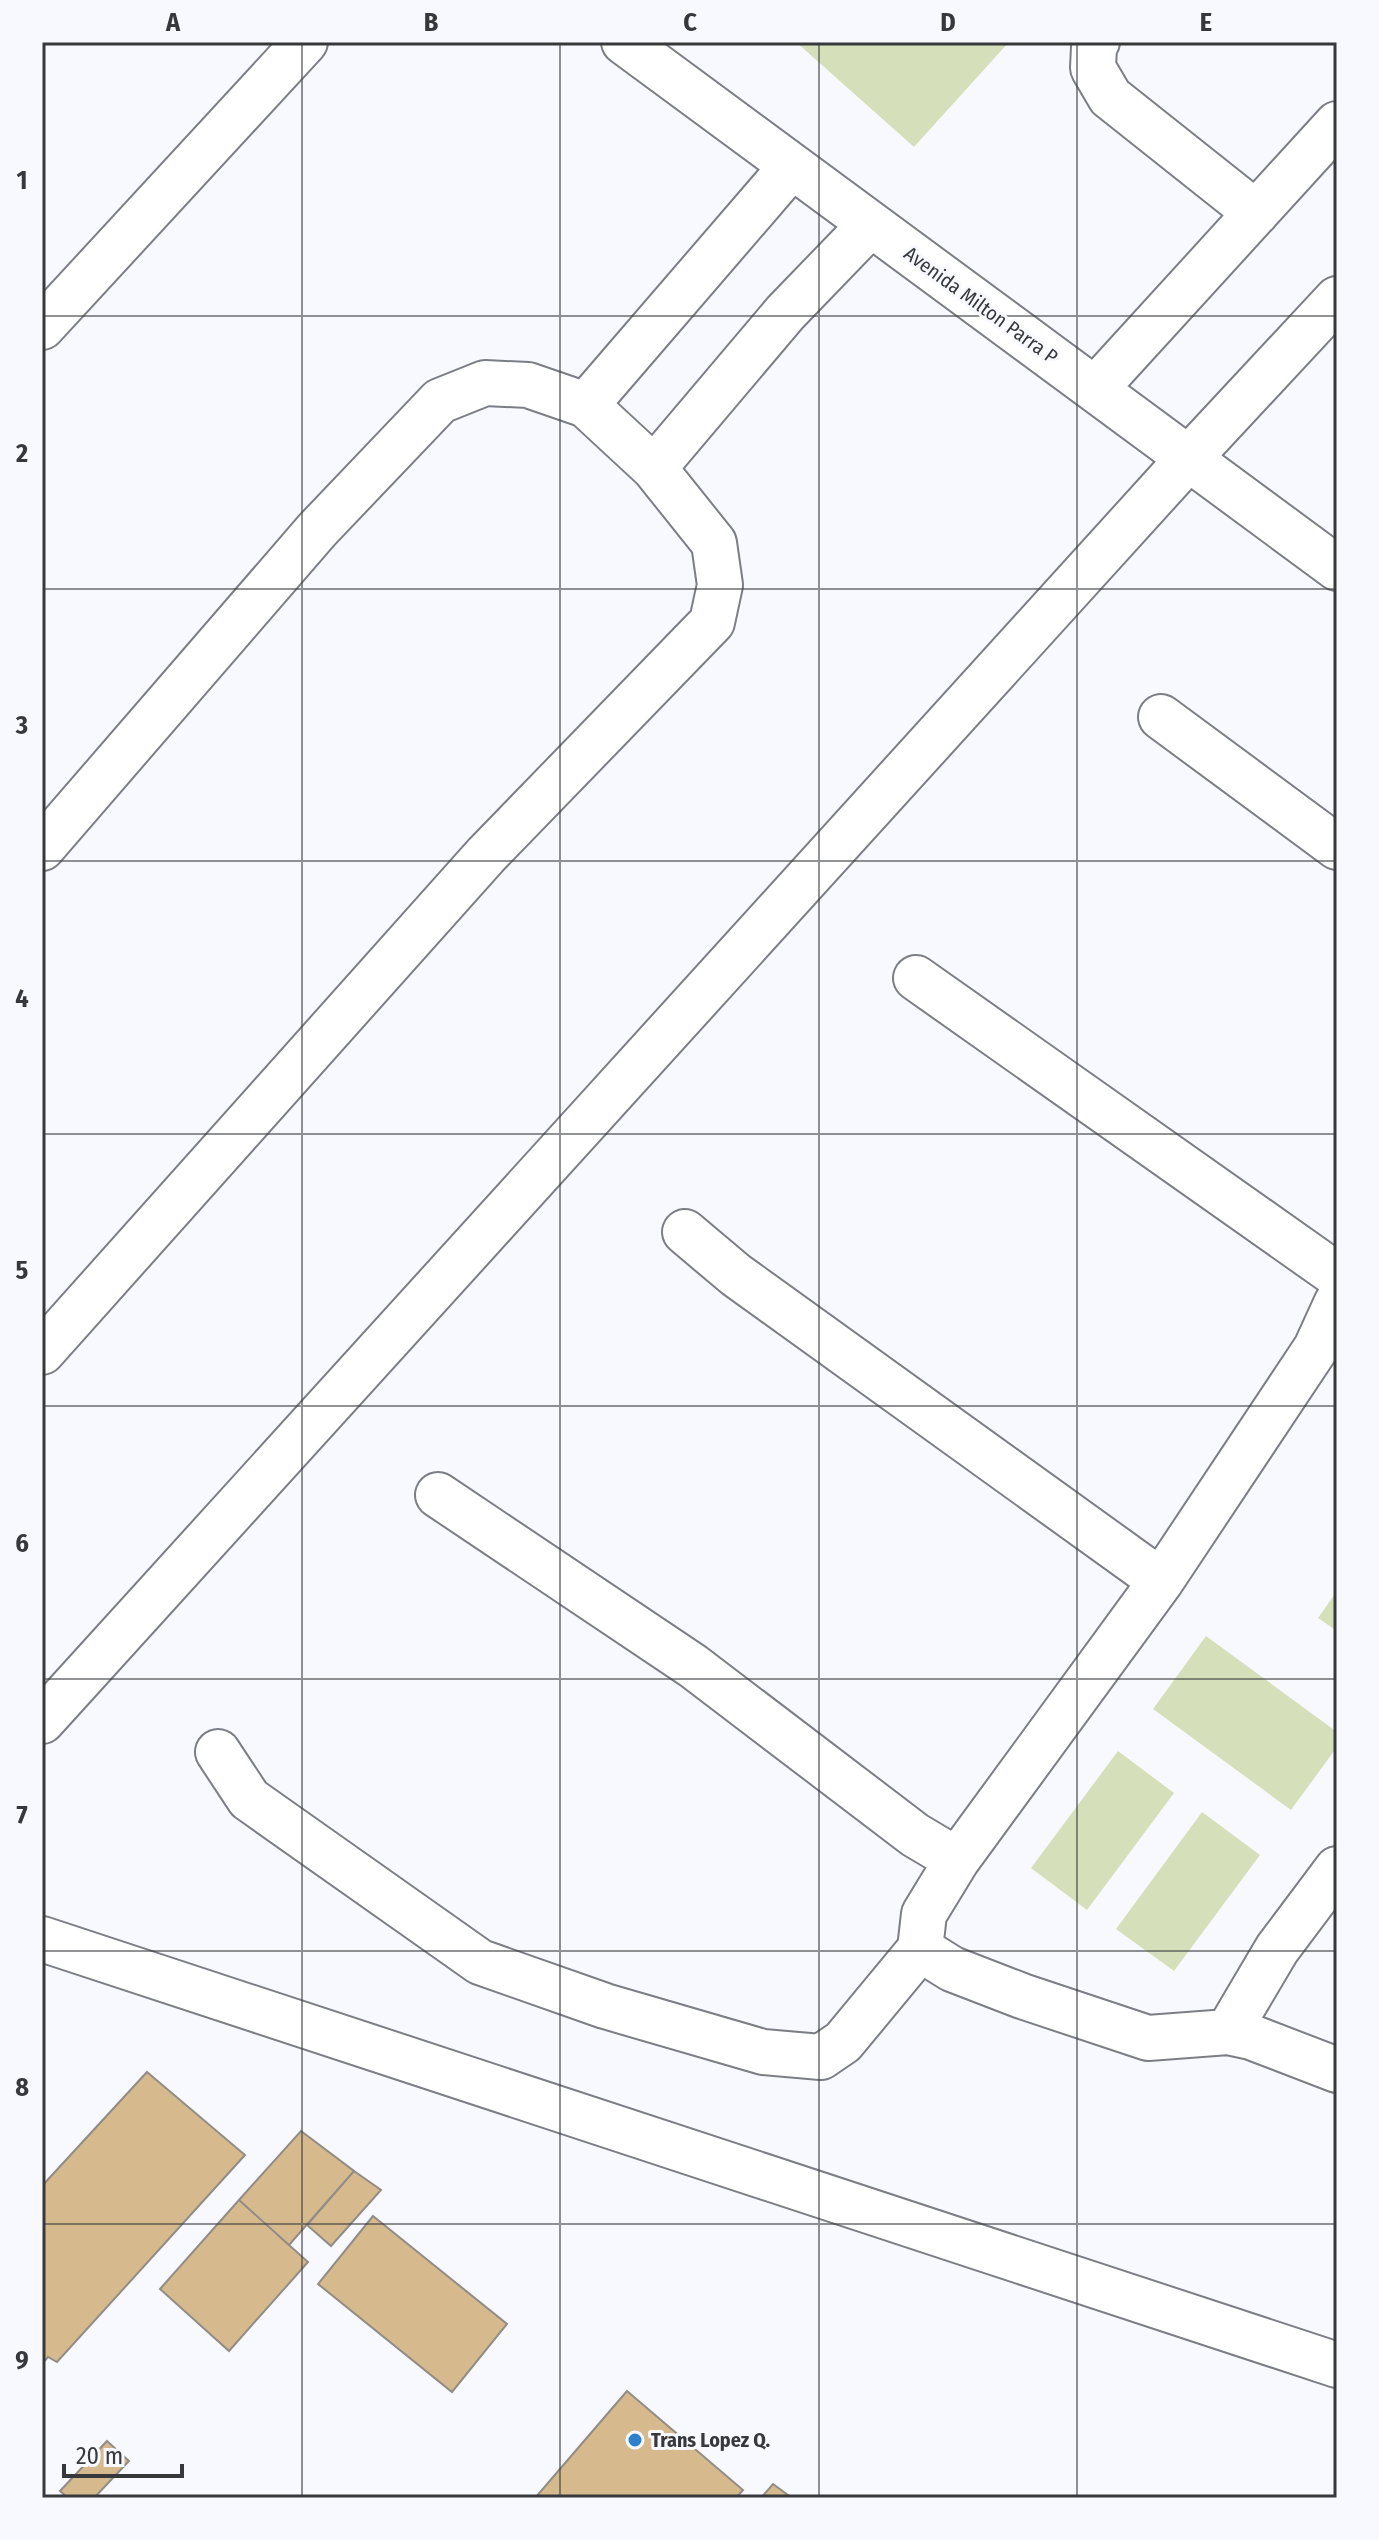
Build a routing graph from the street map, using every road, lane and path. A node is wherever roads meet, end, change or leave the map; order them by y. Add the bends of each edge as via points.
1 (305, 42) edge
2 (624, 42) edge
3 (1097, 42) edge
4 (1337, 124) edge
5 (791, 167) junction
6 (1256, 213) junction
7 (870, 225) junction
8 (1337, 299) edge
9 (42, 327) edge
10 (1096, 388) junction
11 (586, 405) junction
12 (1188, 459) junction
13 (654, 468) junction
14 (1337, 568) edge
15 (1161, 717) dead end
16 (1337, 847) edge
17 (42, 848) edge
18 (916, 978) dead end
19 (685, 1232) dead end
20 (1337, 1275) edge
21 (1337, 1302) edge
22 (42, 1352) edge
23 (438, 1495) dead end
24 (1161, 1581) junction
25 (42, 1721) edge
26 (218, 1752) dead end
27 (957, 1860) junction
28 (1337, 1869) edge
29 (42, 1939) edge
30 (920, 1949) junction
31 (1228, 2032) junction
32 (1337, 2070) edge
33 (1337, 2365) edge

1 - 9 street
2 - 5 street, Avenida Milton Parra P
3 - 6 street via 1093,68 1110,97
4 - 6 street
5 - 7 street, Avenida Milton Parra P
5 - 11 street
6 - 10 street
7 - 10 street, Avenida Milton Parra P
7 - 13 street via 785,313
8 - 12 street
10 - 12 street, Avenida Milton Parra P
11 - 13 street
11 - 17 street via 528,385 485,383 440,401 317,530
12 - 14 street, Avenida Milton Parra P
12 - 25 street
13 - 22 street via 714,543 720,585 712,622 486,855
15 - 16 street
18 - 20 street
19 - 24 street via 736,1275
21 - 24 street via 1316,1348
23 - 27 street via 693,1666 915,1835
24 - 27 street
26 - 30 street via 249,1799 480,1962 605,2006 763,2052 821,2057 843,2042
27 - 30 street via 924,1914
28 - 31 street via 1277,1949
29 - 33 street
30 - 31 street via 952,1969 1148,2038
31 - 32 street

